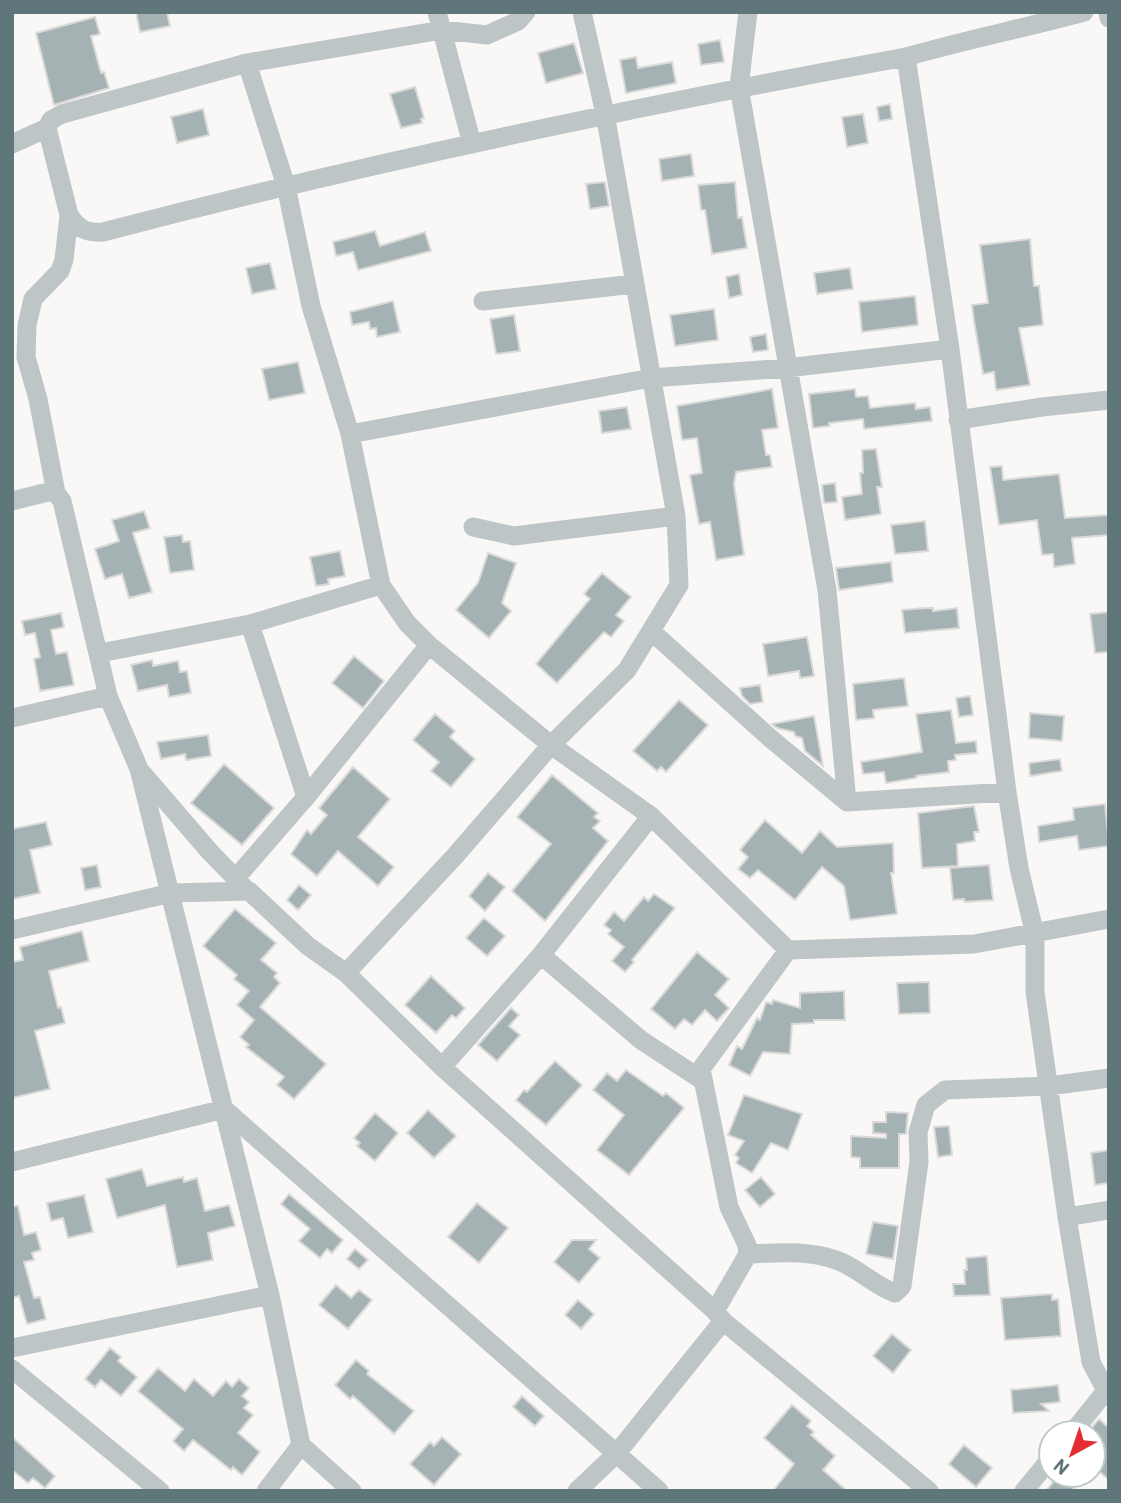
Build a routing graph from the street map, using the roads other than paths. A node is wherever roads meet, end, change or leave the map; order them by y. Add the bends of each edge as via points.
1 (526, 12) edge
2 (582, 12) edge
3 (748, 12) edge
4 (1084, 12) edge
5 (1108, 12) edge
6 (1109, 18) edge
7 (440, 21) edge
8 (906, 57) junction
9 (247, 63) junction
10 (739, 87) junction
11 (604, 114) junction
12 (47, 128) junction
13 (12, 144) edge
14 (472, 145) junction
15 (286, 186) junction
16 (69, 215) junction
17 (634, 284) junction
18 (483, 301) dead end
19 (950, 349) junction
20 (787, 368) junction
21 (651, 379) junction
22 (1109, 400) edge
23 (958, 420) junction
24 (350, 434) junction
25 (56, 493) junction
26 (12, 501) edge
27 (676, 516) junction
28 (473, 527) dead end
29 (381, 584) junction
30 (250, 624) junction
31 (651, 631) junction
32 (429, 645) junction
33 (100, 653) junction
34 (108, 695) junction
35 (12, 718) edge
36 (551, 745) junction
37 (139, 769) junction
38 (1007, 792) junction
39 (306, 797) junction
40 (847, 802) junction
41 (651, 816) junction
42 (242, 885) junction
43 (171, 893) junction
44 (1109, 919) edge
45 (12, 930) edge
46 (1035, 935) junction
47 (788, 950) junction
48 (541, 955) junction
49 (346, 973) junction
50 (442, 1067) junction
51 (1109, 1078) edge
52 (702, 1080) junction
53 (1049, 1086) junction
54 (224, 1109) junction
55 (12, 1162) edge
56 (1109, 1210) edge
57 (1067, 1217) junction
58 (748, 1254) junction
59 (270, 1295) junction
60 (719, 1316) junction
61 (12, 1348) edge
62 (12, 1369) edge
63 (1107, 1394) edge
64 (1085, 1419) edge
65 (301, 1445) junction
66 (617, 1453) junction
67 (1037, 1475) edge
68 (160, 1491) edge
69 (266, 1491) edge
70 (352, 1491) edge
71 (577, 1491) edge
72 (659, 1491) edge
73 (929, 1491) edge
74 (1024, 1491) edge

1 - 7 street via 518,21 487,35
2 - 11 street
3 - 10 street
4 - 8 street
5 - 6 street
7 - 9 street
7 - 14 street
8 - 10 street
8 - 19 street
9 - 12 street via 62,114
9 - 15 street
10 - 11 street
10 - 20 street
11 - 14 street
11 - 17 street
12 - 13 street
12 - 16 street
14 - 15 street
15 - 16 street via 103,232 89,232 75,225
15 - 24 street via 311,306
16 - 25 street via 60,271 33,299 27,325 26,357
17 - 18 street
17 - 21 street
19 - 20 street
19 - 23 street
20 - 21 street
20 - 40 street via 827,590
21 - 24 street
21 - 27 street
22 - 23 street
23 - 38 street
24 - 29 street
25 - 26 street
25 - 33 street via 62,501
27 - 28 street via 514,536
27 - 31 street via 679,585
29 - 30 street
29 - 32 street via 407,624
30 - 33 street
30 - 39 street
31 - 36 street via 627,670
31 - 40 street
32 - 36 street
32 - 39 street
33 - 34 street
34 - 35 street
34 - 37 street
36 - 41 street
36 - 49 street
37 - 42 street
37 - 43 street
38 - 40 street
38 - 46 street
39 - 42 street
41 - 47 street
41 - 48 street
42 - 43 street
42 - 49 street via 308,946
43 - 45 street
43 - 54 street
44 - 46 street
46 - 47 street via 974,944
46 - 53 street via 1035,992
47 - 52 street via 701,1069
48 - 50 street
48 - 52 street via 641,1040
49 - 50 street
50 - 60 street
51 - 53 street
52 - 58 street via 729,1207
53 - 57 street
53 - 58 street via 945,1090 926,1105 918,1132 919,1163 902,1286 895,1293 838,1260 800,1252
54 - 55 street
54 - 59 street
54 - 66 street
56 - 57 street
57 - 63 street via 1091,1362
58 - 60 street
59 - 61 street
59 - 65 street
60 - 66 street
60 - 73 street
62 - 68 street
63 - 64 street
65 - 69 street
65 - 70 street
66 - 71 street
66 - 72 street
67 - 74 street

